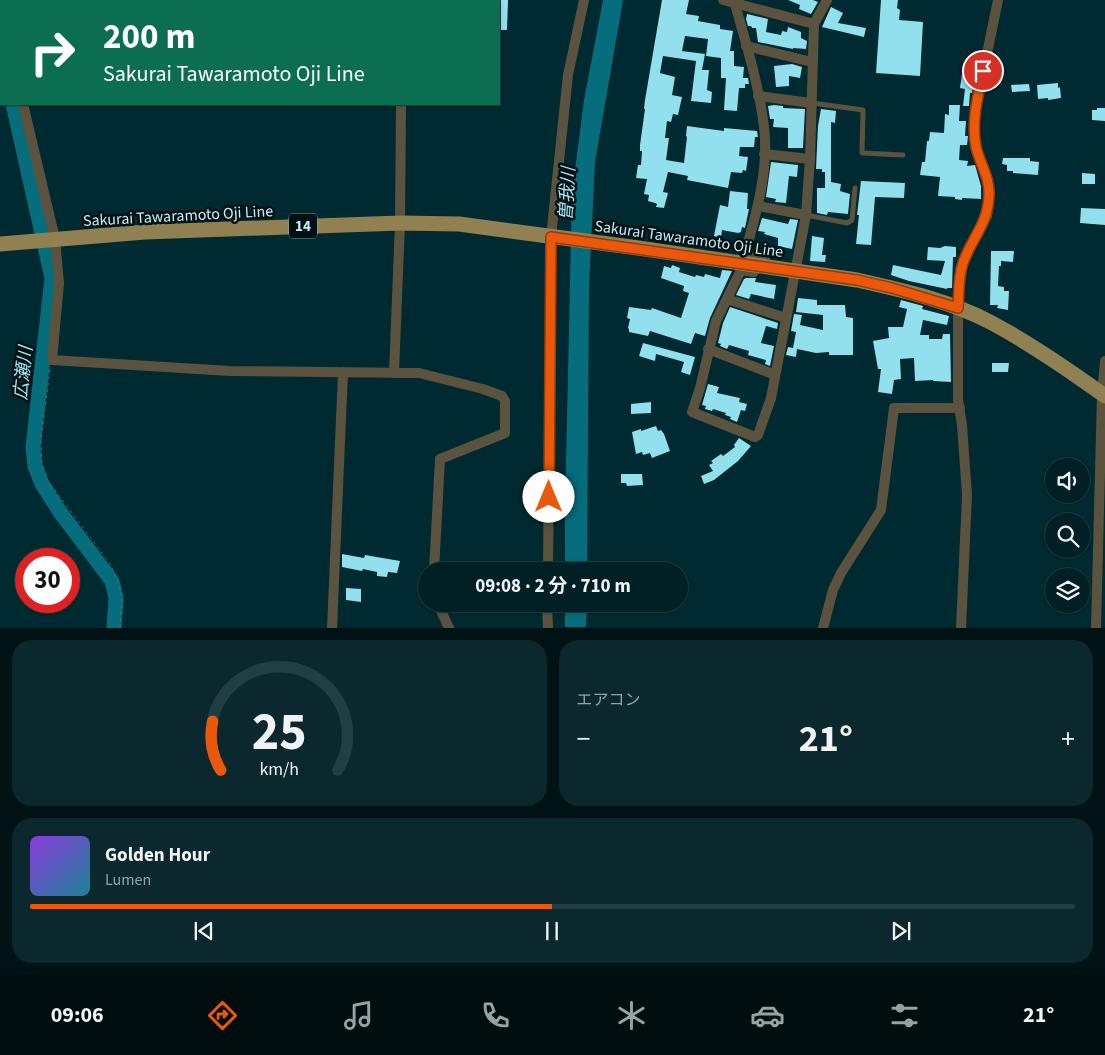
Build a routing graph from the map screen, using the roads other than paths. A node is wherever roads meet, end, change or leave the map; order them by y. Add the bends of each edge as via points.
1 (584, 0) edge
2 (723, 0) edge
3 (827, 0) edge
4 (998, 0) edge
5 (736, 2) edge
6 (814, 24) junction
7 (746, 46) junction
8 (812, 62) junction
9 (758, 96) junction
10 (812, 102) junction
11 (24, 105) edge
12 (401, 105) edge
13 (764, 154) junction
14 (902, 155) dead end
15 (810, 159) junction
16 (855, 188) dead end
17 (758, 206) junction
18 (806, 215) junction
19 (400, 223) junction
20 (553, 237) junction
21 (53, 239) junction
22 (0, 244) edge
23 (795, 268) junction
24 (727, 299) junction
25 (958, 308) junction
26 (786, 318) junction
27 (708, 349) junction
28 (1105, 361) edge
29 (343, 372) junction
30 (394, 373) junction
31 (775, 375) junction
32 (1104, 395) edge
33 (960, 408) junction
34 (434, 562) edge
35 (548, 562) edge
36 (442, 612) edge
37 (547, 612) edge
38 (332, 628) edge
39 (449, 628) edge
40 (548, 628) edge
41 (823, 628) edge
42 (961, 628) edge
43 (1096, 628) edge

1 - 20 street via 568,74
2 - 5 street
3 - 6 street
4 - 25 street via 976,107 974,133 990,194 987,216 960,271
5 - 6 street
5 - 7 street
6 - 8 street
7 - 8 street
7 - 9 street
8 - 10 street
9 - 10 street
9 - 13 street via 764,128
10 - 14 lane via 863,110 862,153
10 - 15 street
11 - 21 street
12 - 19 street
13 - 15 street
13 - 17 street
15 - 18 street
16 - 18 lane via 852,220 847,223
17 - 18 street
17 - 23 street via 746,250 749,257
18 - 23 street
19 - 20 main road, Sakurai Tawaramoto Oji Line / 14 via 459,224
19 - 21 main road, Sakurai Tawaramoto Oji Line / 14 via 145,232
19 - 30 street
20 - 23 main road, Sakurai Tawaramoto Oji Line / 14
20 - 35 street
21 - 22 main road, Sakurai Tawaramoto Oji Line / 14
21 - 29 street via 59,284 52,360 230,371
23 - 24 street via 788,276 741,270
23 - 25 main road, Sakurai Tawaramoto Oji Line / 14 via 892,288
23 - 26 street
24 - 26 street
24 - 27 street
25 - 32 main road, Sakurai Tawaramoto Oji Line / 14 via 991,322
25 - 33 street
26 - 31 street
27 - 31 street
27 - 31 street via 692,412 754,437 758,435 771,398
28 - 32 street
29 - 30 street
29 - 38 street
30 - 34 street via 419,374 483,389 502,396 505,401 505,433 440,459
32 - 43 street
33 - 41 street via 894,408 881,510 841,573
33 - 42 street via 967,495
36 - 39 street
37 - 40 street

